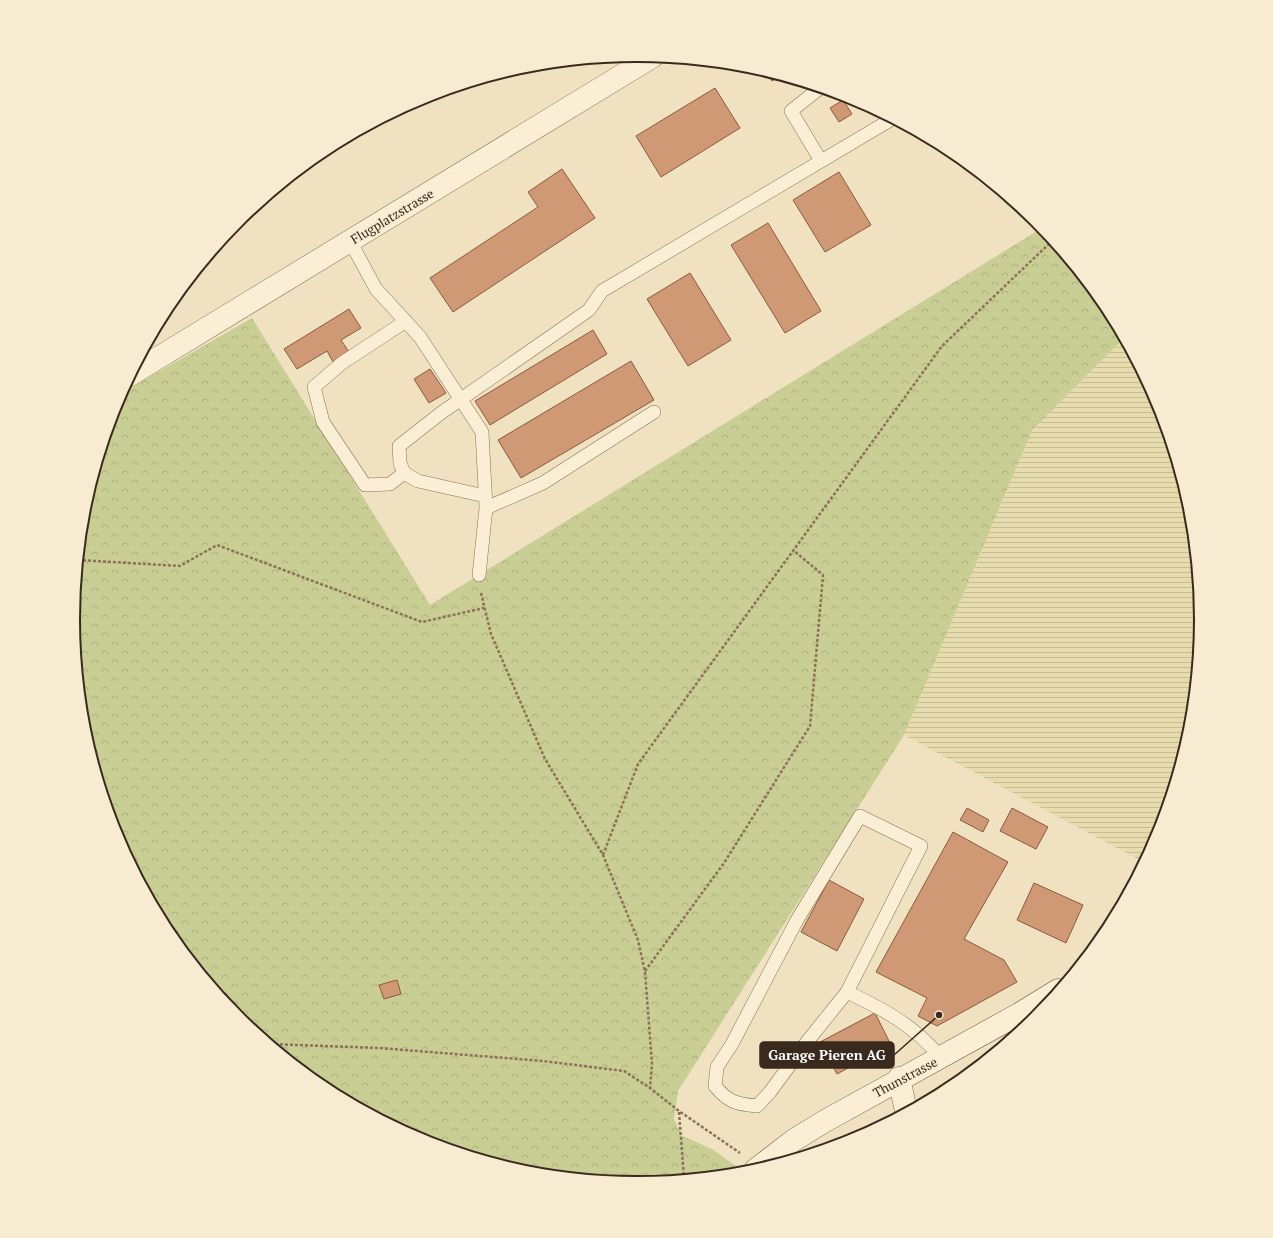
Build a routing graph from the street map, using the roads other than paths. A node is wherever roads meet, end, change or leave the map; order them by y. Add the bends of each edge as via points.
1 (642, 62) edge
2 (815, 92) edge
3 (888, 122) edge
4 (821, 161) junction
5 (350, 241) junction
6 (406, 321) junction
7 (139, 370) edge
8 (462, 398) junction
9 (654, 412) dead end
10 (404, 473) junction
11 (486, 502) junction
12 (479, 575) road end
13 (847, 992) junction
14 (1042, 1000) edge
15 (940, 1057) junction
16 (899, 1078) junction
17 (905, 1107) edge
18 (768, 1160) edge

1 - 5 street, Flugplatzstrasse
2 - 4 lane via 791,111
3 - 4 lane
4 - 8 lane via 602,291 589,310
5 - 6 lane via 376,289
5 - 7 street, Flugplatzstrasse
6 - 8 lane via 420,336
6 - 10 lane via 342,363 314,387 323,422 365,485 390,484
8 - 10 lane via 399,446 400,463
8 - 11 lane via 482,432
9 - 11 lane via 543,483
10 - 11 lane via 418,481
11 - 12 lane
13 - 13 lane via 757,1106 743,1105 725,1098 715,1086 718,1067 797,920 860,816 921,846
13 - 15 lane via 882,1009 926,1040
14 - 15 street, Thunstrasse
15 - 16 street, Thunstrasse
16 - 17 street
16 - 18 street, Thunstrasse via 825,1121

